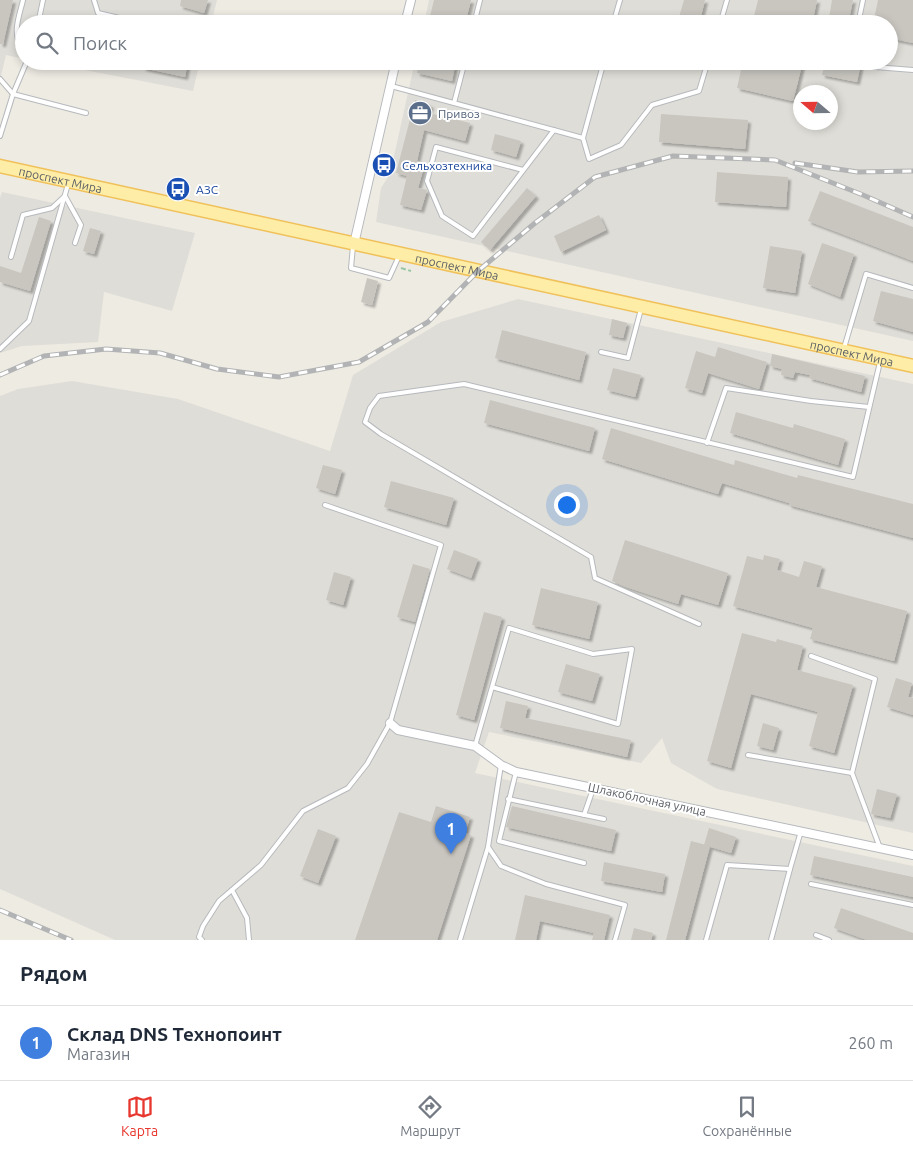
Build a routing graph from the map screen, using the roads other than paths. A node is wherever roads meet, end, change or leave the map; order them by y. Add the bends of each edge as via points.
1 (23, 0) edge
2 (44, 0) edge
3 (94, 0) edge
4 (410, 0) edge
5 (480, 0) edge
6 (620, 0) edge
7 (727, 0) edge
8 (863, 0) edge
9 (20, 15) edge
10 (40, 15) edge
11 (107, 15) edge
12 (407, 15) edge
13 (476, 15) edge
14 (616, 15) edge
15 (723, 15) edge
16 (860, 15) edge
17 (898, 69) edge
18 (23, 70) edge
19 (394, 70) edge
20 (463, 70) edge
21 (602, 70) edge
22 (705, 70) edge
23 (913, 70) edge
24 (0, 79) edge
25 (390, 86) junction
26 (13, 94) junction
27 (454, 103) junction
28 (86, 113) dead end
29 (554, 130) junction
30 (0, 136) edge
31 (584, 138) junction
32 (0, 166) edge
33 (523, 170) junction
34 (69, 182) junction
35 (64, 196) junction
36 (75, 243) dead end
37 (354, 244) junction
38 (399, 254) junction
39 (11, 257) dead end
40 (913, 288) edge
41 (642, 307) junction
42 (0, 349) edge
43 (844, 351) junction
44 (601, 352) dead end
45 (881, 359) junction
46 (913, 366) edge
47 (869, 407) junction
48 (707, 443) junction
49 (325, 506) dead end
50 (699, 624) dead end
51 (811, 656) dead end
52 (492, 687) junction
53 (390, 723) junction
54 (475, 746) junction
55 (748, 755) dead end
56 (501, 765) junction
57 (516, 772) junction
58 (852, 773) junction
59 (593, 788) junction
60 (508, 799) junction
61 (584, 815) junction
62 (604, 819) dead end
63 (801, 831) junction
64 (488, 847) junction
65 (880, 848) junction
66 (913, 855) edge
67 (584, 863) dead end
68 (790, 869) junction
69 (811, 884) dead end
70 (232, 890) junction
71 (913, 906) edge
72 (816, 935) dead end
73 (202, 940) edge
74 (249, 940) edge
75 (460, 940) edge
76 (615, 940) edge
77 (706, 940) edge
78 (771, 940) edge
79 (830, 940) edge

1 - 9 lane
2 - 10 lane
3 - 11 lane via 98,13
4 - 12 street
5 - 13 lane
6 - 14 lane
7 - 15 lane
8 - 16 lane
17 - 23 lane
18 - 26 lane
19 - 25 street
20 - 27 lane
21 - 31 lane
22 - 31 lane via 699,91 652,105 621,145 589,159
24 - 26 lane
25 - 27 lane
25 - 37 street
26 - 28 lane
26 - 30 lane
27 - 29 lane
29 - 31 lane
29 - 33 lane
32 - 34 main road, проспект Мира
33 - 33 lane via 436,147 427,180 442,216 473,236
34 - 35 lane
34 - 37 main road, проспект Мира
35 - 36 lane via 80,224
35 - 39 lane via 52,208 23,215
35 - 42 lane via 28,321
37 - 38 main road, проспект Мира
37 - 38 lane via 351,268 389,278
38 - 41 main road, проспект Мира
40 - 43 lane via 866,274
41 - 43 main road, проспект Мира
41 - 44 lane via 628,358
43 - 45 main road, проспект Мира
45 - 46 main road, проспект Мира
45 - 47 lane
47 - 48 lane via 726,388
47 - 48 lane via 852,478
48 - 50 lane via 464,384 379,396 365,422 591,557 596,578
49 - 53 lane via 441,545
51 - 58 lane via 875,679
52 - 52 lane via 509,628 593,654 632,649 618,724
52 - 54 lane
53 - 54 street, Шлакоблочная улица via 398,730
53 - 70 lane via 367,764 348,788 303,811 260,866
54 - 56 street, Шлакоблочная улица
55 - 58 lane
56 - 57 street, Шлакоблочная улица
56 - 64 lane
57 - 59 street, Шлакоблочная улица
57 - 60 lane
58 - 65 lane
59 - 61 lane
59 - 63 street, Шлакоблочная улица
60 - 61 lane
60 - 67 lane via 499,841
61 - 62 lane
63 - 65 street, Шлакоблочная улица
63 - 68 lane
64 - 75 lane
64 - 76 lane via 500,866 546,884 625,905
65 - 66 street, Шлакоблочная улица
68 - 77 lane via 728,865
68 - 78 lane
69 - 71 lane
70 - 73 lane via 219,901 203,926
70 - 74 lane via 247,918
72 - 79 lane

